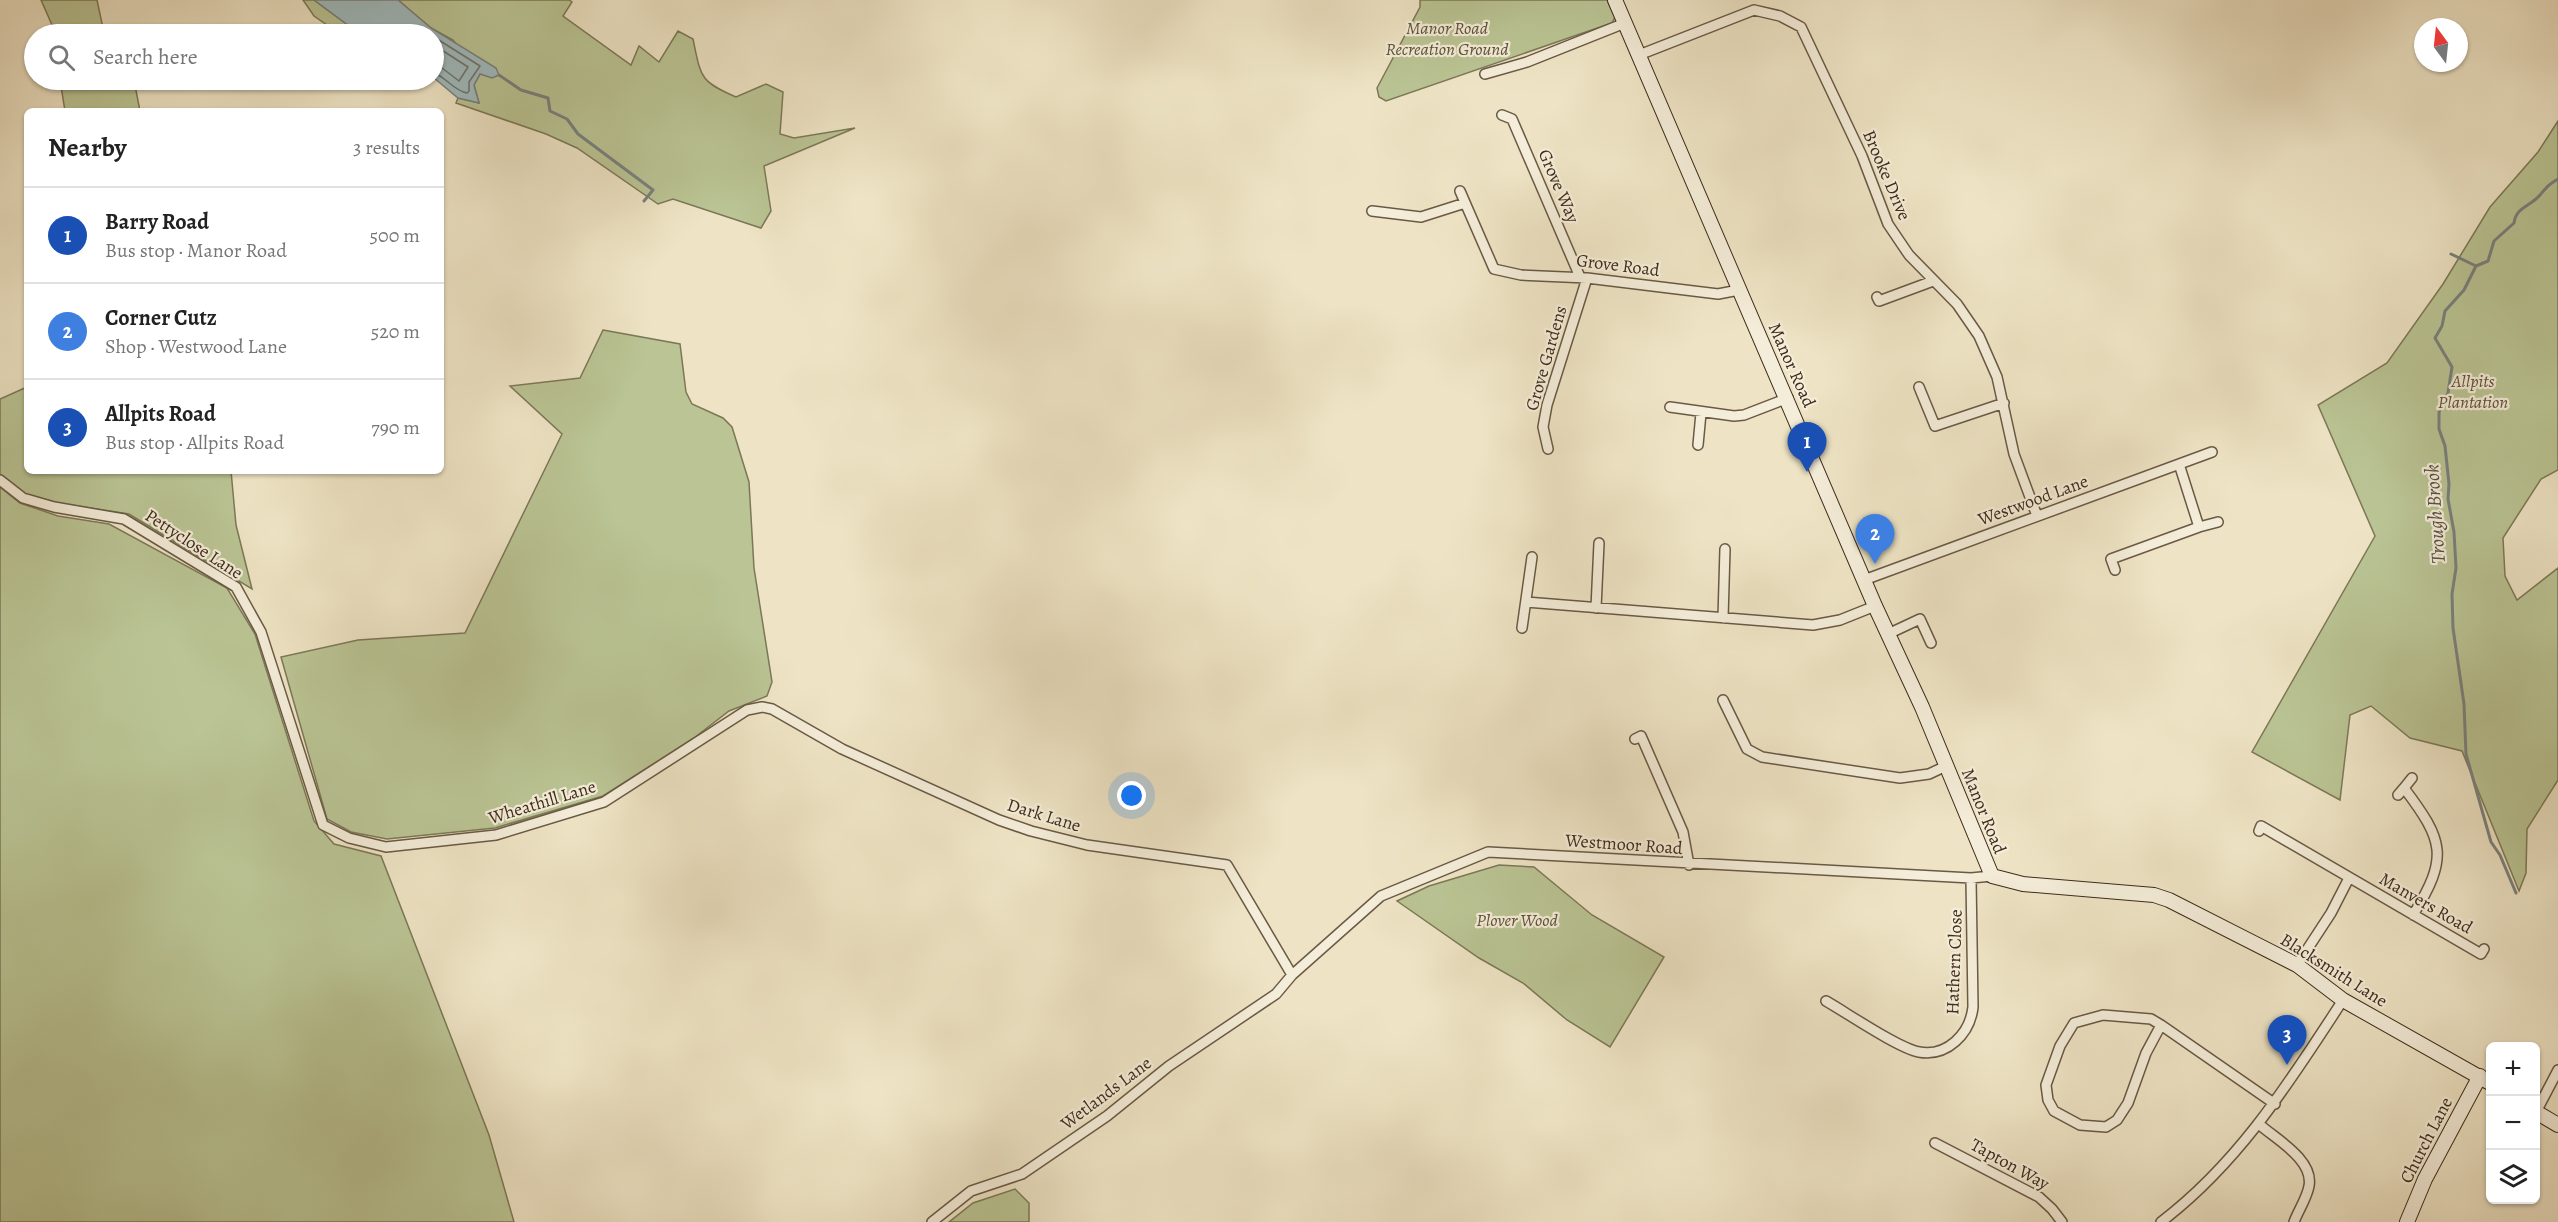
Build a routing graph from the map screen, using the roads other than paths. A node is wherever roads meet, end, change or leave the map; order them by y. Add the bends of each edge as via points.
1 (1615, 0) edge
2 (1625, 23) junction
3 (1639, 55) junction
4 (1485, 74) dead end
5 (1502, 115) dead end
6 (1460, 191) dead end
7 (1465, 202) junction
8 (1372, 211) dead end
9 (1584, 277) junction
10 (1933, 281) junction
11 (1739, 290) junction
12 (1877, 297) dead end
13 (1919, 387) dead end
14 (1788, 398) junction
15 (2004, 403) junction
16 (1670, 407) dead end
17 (1701, 413) junction
18 (1698, 445) dead end
19 (1548, 449) dead end
20 (2212, 452) dead end
21 (2179, 464) junction
22 (0, 480) edge
23 (2037, 516) junction
24 (2218, 522) dead end
25 (2199, 527) junction
26 (1599, 543) dead end
27 (1725, 549) dead end
28 (1532, 557) dead end
29 (2115, 570) dead end
30 (1864, 580) junction
31 (1526, 602) junction
32 (1875, 606) junction
33 (1596, 608) junction
34 (1723, 618) junction
35 (1522, 628) dead end
36 (1888, 634) junction
37 (1931, 644) dead end
38 (1723, 700) dead end
39 (747, 710) joint
40 (1635, 739) dead end
41 (1946, 766) junction
42 (2412, 778) dead end
43 (324, 825) joint
44 (2259, 831) dead end
45 (1689, 864) junction
46 (1992, 876) junction
47 (1971, 878) junction
48 (2349, 878) junction
49 (2412, 915) junction
50 (2481, 954) dead end
51 (2297, 965) junction
52 (1292, 975) junction
53 (2343, 1000) junction
54 (1826, 1001) dead end
55 (2161, 1025) junction
56 (2558, 1070) edge
57 (2485, 1080) edge
58 (2275, 1104) junction
59 (2540, 1104) edge
60 (2540, 1114) edge
61 (2260, 1125) junction
62 (2558, 1125) edge
63 (1935, 1143) dead end
64 (932, 1222) edge
65 (2062, 1222) edge
66 (2161, 1222) edge
67 (2294, 1222) edge
68 (2407, 1222) edge

1 - 2 street, Manor Road
2 - 3 street, Manor Road
2 - 4 street via 1527,62
3 - 10 street, Brooke Drive via 1754,10 1780,16 1801,27 1862,156 1888,224
3 - 11 street, Manor Road
5 - 9 street, Grove Way via 1512,119
6 - 7 street
7 - 8 street via 1421,217
7 - 9 street, Grove Road via 1494,269 1521,275
9 - 11 street, Grove Road via 1718,294
9 - 19 street, Grove Gardens via 1547,405 1543,427
10 - 12 street via 1879,302
10 - 15 street, Brooke Drive via 1957,304 1979,336
11 - 14 street, Manor Road
13 - 15 street via 1935,426
14 - 17 street via 1744,415
14 - 30 street, Manor Road
15 - 23 street, Brooke Drive via 2014,454
16 - 17 street
17 - 18 street
20 - 21 street, Westwood Lane
21 - 23 street, Westwood Lane
21 - 25 street
22 - 43 street, Pettyclose Lane via 23,498 124,519 236,587 261,632
23 - 30 street, Westwood Lane
24 - 25 street
25 - 29 street via 2112,559
26 - 33 street
27 - 34 street
28 - 31 street
30 - 32 street, Manor Road
31 - 33 street
31 - 35 street
32 - 34 street via 1840,620 1813,625
32 - 36 street, Manor Road
33 - 34 street
36 - 37 street via 1920,619
36 - 41 street, Manor Road
38 - 41 street via 1747,749 1762,757 1900,778 1929,774
39 - 43 street, Wheathill Lane via 604,802 496,835 386,847 349,838
39 - 52 street, Dark Lane via 772,709 842,749 1030,831 1087,845 1227,865
40 - 45 street via 1641,736 1683,832
41 - 46 street, Manor Road
42 - 49 street via 2401,792 2428,819 2438,849 2434,874
44 - 48 street, Manvers Road via 2261,826
45 - 47 street, Westmoor Road
45 - 52 street, Westmoor Road via 1488,852 1381,896
46 - 47 street, Westmoor Road
46 - 51 street, Blacksmith Lane via 2023,884 2154,895 2196,912
47 - 54 street, Hathern Close via 1973,1008 1959,1039 1940,1050 1917,1052
48 - 49 street, Manvers Road
48 - 51 street
49 - 50 street, Manvers Road
51 - 53 street, Blacksmith Lane
52 - 64 street, Wetlands Lane via 1276,994 1168,1066 1107,1116 1032,1168 971,1191
53 - 57 street, Blacksmith Lane
53 - 58 street
55 - 55 street via 2151,1019 2103,1015 2074,1023 2060,1046 2046,1085 2054,1111 2080,1125 2106,1127 2117,1120
55 - 58 street
56 - 59 street
57 - 68 street, Church Lane via 2425,1179
58 - 61 street
60 - 62 street
61 - 66 street via 2223,1168
61 - 67 street via 2301,1160 2308,1172 2309,1186
63 - 65 street, Tapton Way via 2039,1197

